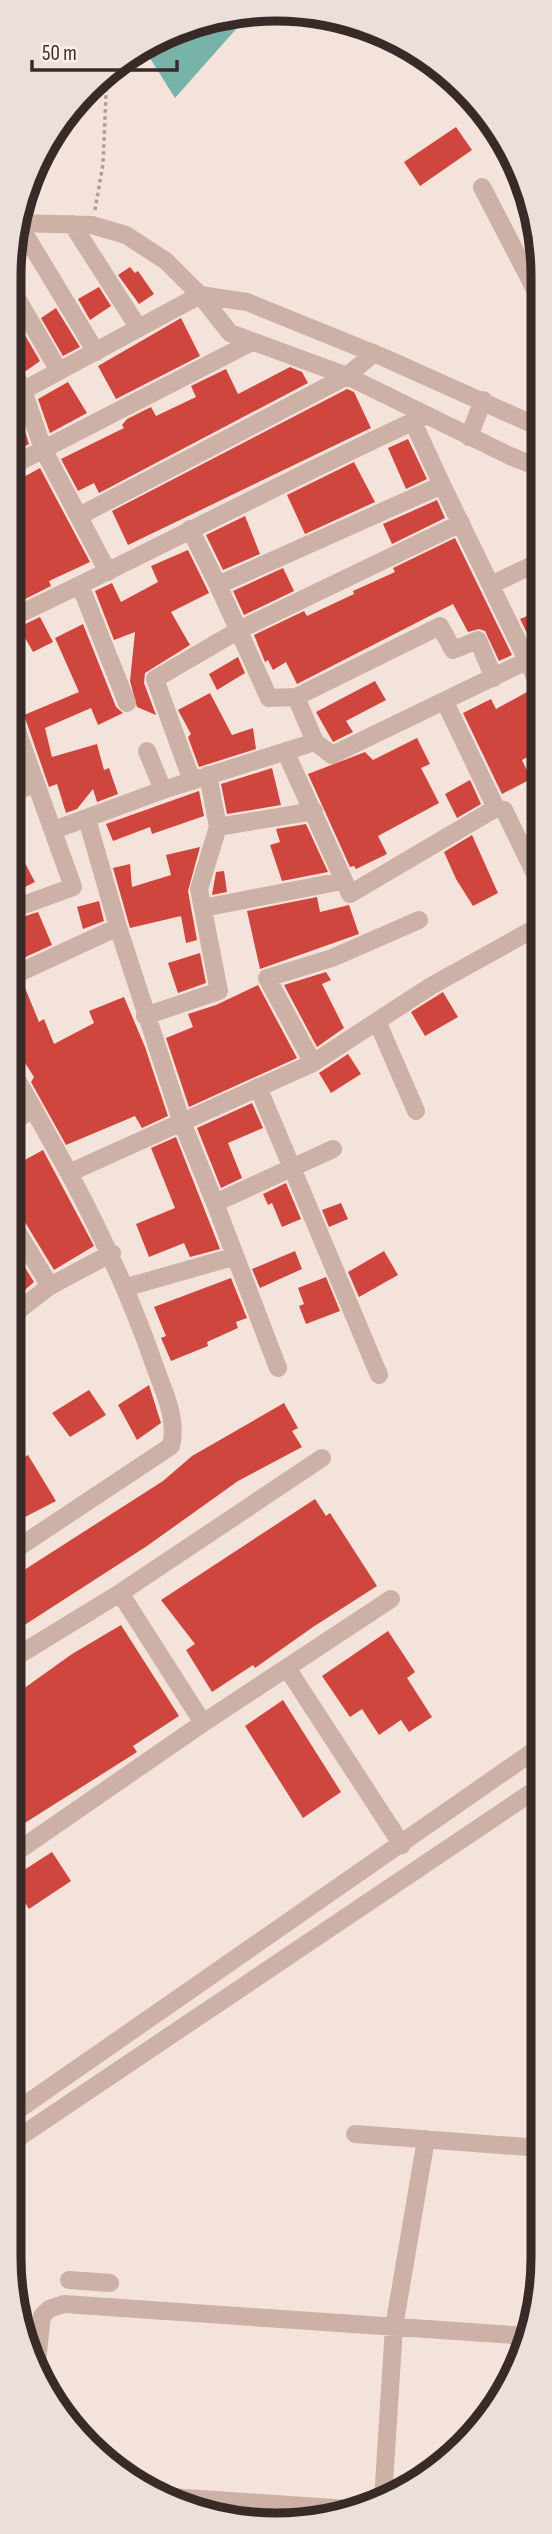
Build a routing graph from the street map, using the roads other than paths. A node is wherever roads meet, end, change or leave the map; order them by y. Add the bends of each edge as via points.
1 (482, 187) dead end
2 (27, 223) edge
3 (72, 224) junction
4 (25, 234) edge
5 (531, 282) edge
6 (200, 295) junction
7 (21, 305) edge
8 (138, 327) junction
9 (252, 342) junction
10 (96, 352) junction
11 (374, 353) junction
12 (59, 371) junction
13 (346, 376) junction
14 (21, 392) edge
15 (483, 400) junction
16 (21, 402) edge
17 (419, 419) junction
18 (531, 423) edge
19 (469, 437) junction
20 (43, 449) junction
21 (21, 461) edge
22 (531, 463) edge
23 (442, 485) junction
24 (80, 515) junction
25 (461, 523) junction
26 (190, 529) junction
27 (531, 566) edge
28 (108, 572) junction
29 (493, 584) junction
30 (80, 585) junction
31 (218, 585) junction
32 (21, 613) edge
33 (239, 630) junction
34 (531, 652) edge
35 (531, 659) edge
36 (494, 678) junction
37 (296, 697) junction
38 (445, 702) junction
39 (128, 703) dead end
40 (315, 742) junction
41 (21, 745) edge
42 (147, 751) dead end
43 (286, 753) junction
44 (200, 778) junction
45 (35, 784) junction
46 (21, 790) edge
47 (163, 790) junction
48 (496, 808) junction
49 (314, 811) junction
50 (87, 819) junction
51 (218, 827) junction
52 (54, 830) junction
53 (531, 865) edge
54 (342, 881) junction
55 (21, 905) edge
56 (203, 908) junction
57 (419, 920) dead end
58 (118, 927) junction
59 (531, 931) edge
60 (21, 972) edge
61 (145, 1016) junction
62 (377, 1021) junction
63 (313, 1063) junction
64 (21, 1086) edge
65 (258, 1087) junction
66 (34, 1109) junction
67 (416, 1111) dead end
68 (21, 1116) edge
69 (181, 1121) junction
70 (333, 1149) dead end
71 (294, 1167) junction
72 (69, 1173) junction
73 (215, 1203) junction
74 (21, 1239) edge
75 (26, 1248) junction
76 (21, 1253) edge
77 (112, 1253) junction
78 (233, 1257) junction
79 (50, 1286) junction
80 (127, 1287) junction
81 (21, 1308) edge
82 (278, 1368) dead end
83 (379, 1375) dead end
84 (322, 1458) dead end
85 (21, 1546) edge
86 (120, 1593) junction
87 (391, 1600) dead end
88 (21, 1654) edge
89 (287, 1668) junction
90 (203, 1723) junction
91 (531, 1753) edge
92 (531, 1793) edge
93 (402, 1845) junction
94 (21, 1849) edge
95 (21, 2108) edge
96 (355, 2134) dead end
97 (21, 2136) edge
98 (426, 2138) junction
99 (531, 2147) edge
100 (69, 2280) dead end
101 (108, 2307) junction
102 (394, 2327) junction
103 (518, 2335) edge
104 (38, 2350) edge
105 (384, 2489) edge
106 (192, 2498) edge
107 (328, 2508) edge

1 - 5 street
2 - 3 street
3 - 6 street via 125,235 166,261
3 - 8 street
4 - 10 street
6 - 8 street
6 - 9 street via 229,333
6 - 11 street via 247,302
7 - 12 street
8 - 10 street
9 - 13 street
9 - 20 street
10 - 12 street
11 - 13 street
11 - 15 street
12 - 14 street
13 - 17 street
13 - 24 street
15 - 18 street
15 - 19 street
16 - 20 street
17 - 19 street
17 - 23 street
17 - 26 street
19 - 22 street
20 - 21 street
20 - 24 street
23 - 25 street
23 - 31 street
24 - 28 street
25 - 29 street
25 - 33 street
26 - 28 street
26 - 31 street
27 - 29 street
28 - 30 street
29 - 34 street
30 - 32 street
30 - 39 street
31 - 33 street
33 - 37 street via 269,698
33 - 44 street via 155,678
35 - 36 street
36 - 37 street via 478,640 453,650 440,626
36 - 38 street
37 - 40 street
38 - 40 street via 332,755
38 - 48 street
40 - 43 street
41 - 45 street
42 - 47 street
43 - 44 street
43 - 49 street
44 - 47 street
44 - 51 street
45 - 46 street
45 - 52 street
47 - 50 street
48 - 53 street via 505,810
48 - 54 street via 350,894
49 - 51 street
49 - 54 street
50 - 52 street
50 - 58 street
51 - 56 street via 199,888
52 - 55 street via 73,887
54 - 56 street
56 - 61 street via 219,991
57 - 63 street via 332,958 267,978
58 - 60 street
58 - 61 street
59 - 62 street
61 - 69 street
62 - 63 street
62 - 67 street
63 - 65 street
64 - 66 street
65 - 69 street
65 - 71 street
66 - 68 street
66 - 72 street
69 - 72 street
69 - 73 street
70 - 71 street
71 - 73 street
71 - 83 street
72 - 77 street
73 - 78 street
74 - 75 street
75 - 76 street
75 - 79 street
77 - 79 street
77 - 80 street
78 - 80 street
78 - 82 street
79 - 81 street
80 - 85 street via 170,1408 175,1431 171,1446
84 - 86 street
86 - 88 street
86 - 90 street
87 - 89 street
89 - 90 street
89 - 93 street
90 - 94 street
91 - 93 street
92 - 97 street
93 - 95 street
96 - 98 street
98 - 99 street
98 - 102 street
100 - 101 street via 110,2275
101 - 102 street
101 - 104 street via 64,2304 49,2309 42,2316
102 - 103 street
102 - 105 street
106 - 107 street

